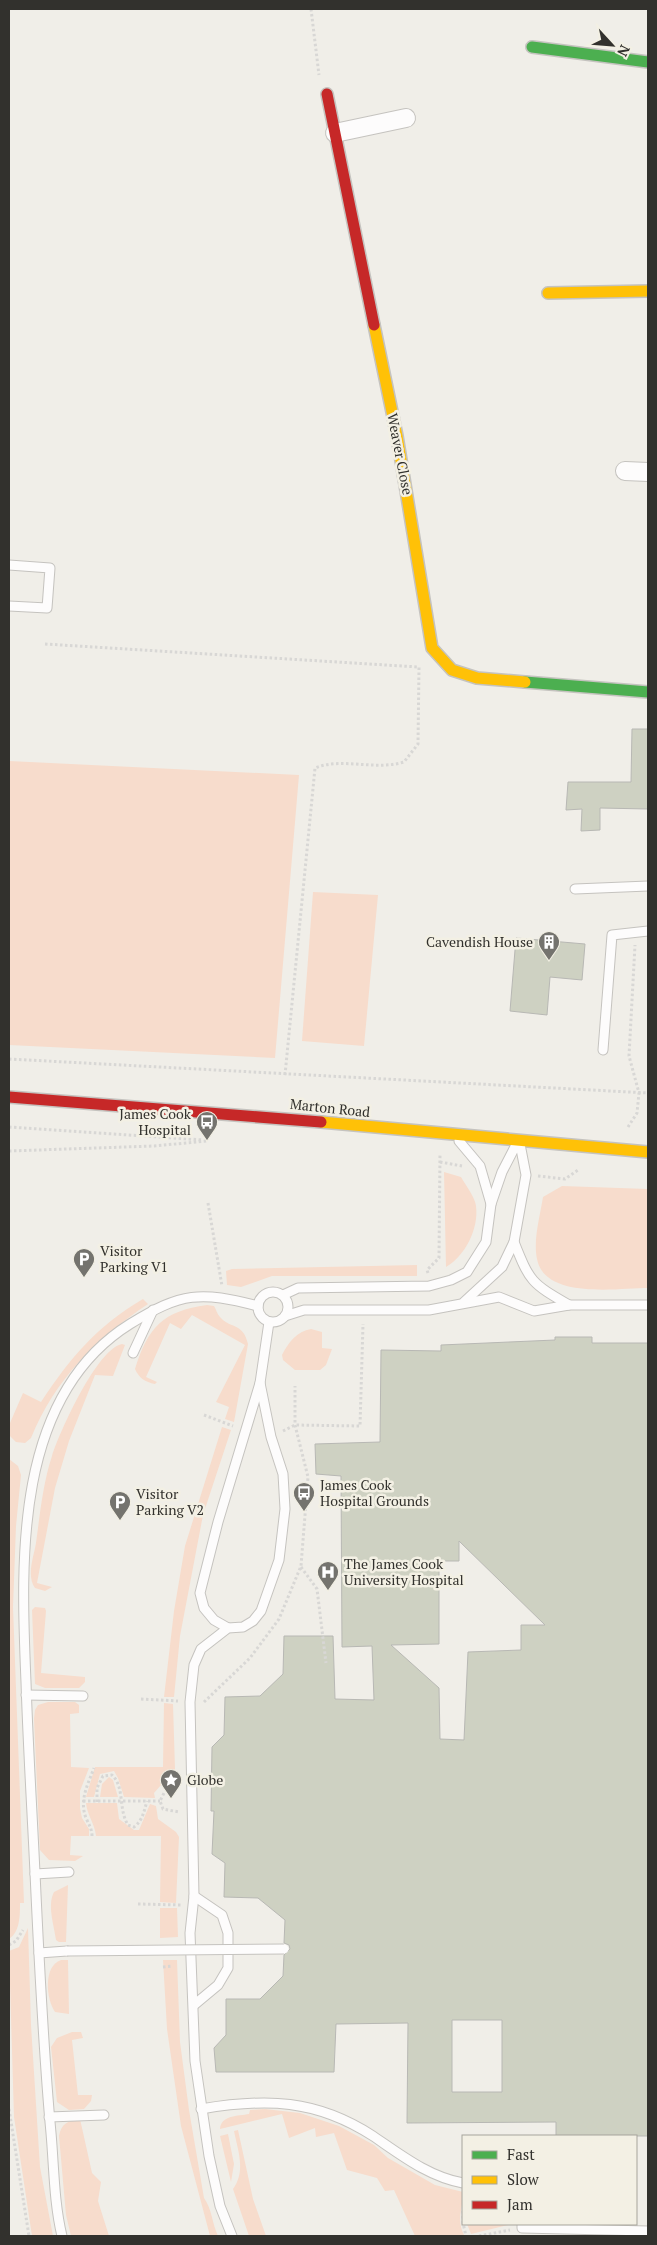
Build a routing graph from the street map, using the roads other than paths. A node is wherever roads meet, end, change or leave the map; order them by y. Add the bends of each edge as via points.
1 (532, 47) dead end
2 (648, 62) edge
3 (327, 94) road end
4 (406, 118) dead end
5 (335, 133) junction
6 (648, 291) edge
7 (548, 293) dead end
8 (625, 471) dead end
9 (648, 472) edge
10 (9, 566) edge
11 (9, 606) edge
12 (648, 692) edge
13 (648, 886) edge
14 (575, 890) dead end
15 (648, 931) edge
16 (603, 1050) dead end
17 (9, 1097) edge
18 (453, 1135) junction
19 (519, 1139) junction
20 (648, 1152) edge
21 (491, 1204) junction
22 (514, 1242) junction
23 (283, 1295) junction
24 (462, 1304) junction
25 (569, 1305) junction
26 (648, 1305) edge
27 (258, 1306) junction
28 (153, 1310) junction
29 (285, 1316) junction
30 (269, 1322) junction
31 (133, 1353) dead end
32 (260, 1383) junction
33 (228, 1628) junction
34 (26, 1695) junction
35 (84, 1696) dead end
36 (69, 1872) dead end
37 (35, 1874) junction
38 (193, 1900) junction
39 (284, 1949) dead end
40 (38, 1953) junction
41 (194, 2006) junction
42 (201, 2110) junction
43 (104, 2115) dead end
44 (49, 2117) junction
45 (462, 2183) edge
46 (522, 2226) edge
47 (648, 2231) edge
48 (62, 2236) edge
49 (232, 2236) edge

1 - 2 street
3 - 5 street, Weaver Close
4 - 5 street
5 - 12 street, Weaver Close via 397,436 432,648 452,670 477,678
6 - 7 street
8 - 9 street
10 - 11 lane via 50,568 47,608
13 - 14 lane
15 - 16 lane via 612,935
17 - 18 street, Marton Road via 208,1111
18 - 19 street, Marton Road
18 - 21 lane via 481,1170
19 - 20 street, Marton Road
19 - 21 lane via 502,1172
19 - 22 lane via 526,1175
21 - 23 lane via 486,1242 467,1272 451,1280 429,1286 298,1288
22 - 24 lane via 502,1267
22 - 25 lane via 529,1278 538,1288
23 - 27 lane via 270,1292 261,1298
23 - 29 lane via 288,1303
24 - 25 lane via 499,1297 534,1311
24 - 29 lane via 429,1310 304,1310
25 - 26 lane
27 - 28 lane via 206,1295 180,1299
27 - 30 lane via 262,1318
28 - 31 lane
28 - 34 lane via 109,1338 74,1378 51,1422 36,1464 28,1506 22,1600
29 - 30 lane
30 - 32 lane
32 - 33 lane via 200,1593 204,1608 214,1620
32 - 33 lane via 271,1437 283,1474 285,1509 279,1560 261,1612 243,1627
33 - 38 lane via 201,1650 194,1665 190,1702
34 - 35 lane
34 - 37 lane
36 - 37 lane
37 - 40 lane
38 - 41 lane via 191,1978
38 - 41 lane via 222,1915 228,1933 228,1968 218,1985
39 - 40 lane, bridge
40 - 44 lane
41 - 42 lane via 194,2060
42 - 45 lane via 263,2102 298,2104 336,2116 421,2169
42 - 49 lane via 218,2197
43 - 44 lane
44 - 48 lane
46 - 47 lane

